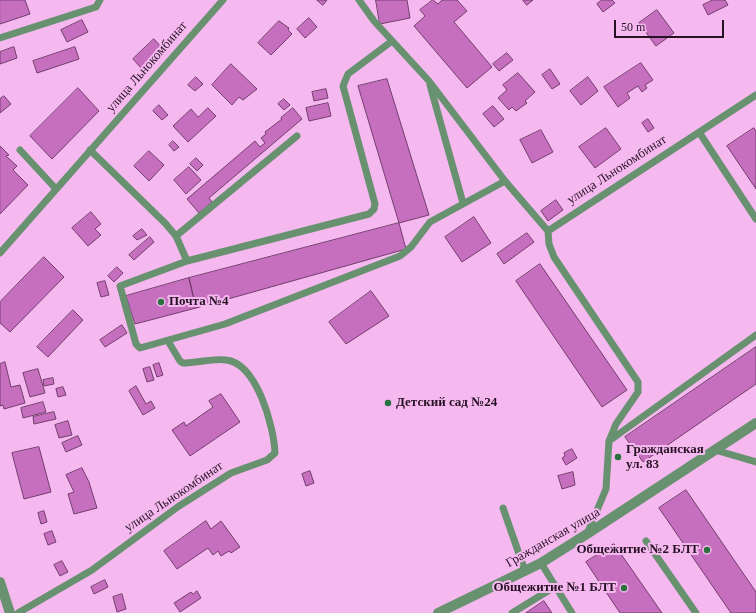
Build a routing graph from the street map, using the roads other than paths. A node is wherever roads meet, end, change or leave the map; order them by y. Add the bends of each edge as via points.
1 (100, 0) edge
2 (223, 0) edge
3 (359, 0) edge
4 (0, 38) edge
5 (392, 41) junction
6 (429, 81) junction
7 (756, 95) edge
8 (699, 132) junction
9 (297, 136) dead end
10 (20, 150) dead end
11 (90, 150) junction
12 (505, 181) junction
13 (56, 190) junction
14 (463, 203) junction
15 (756, 219) edge
16 (548, 231) junction
17 (176, 236) junction
18 (0, 253) edge
19 (187, 261) junction
20 (756, 335) edge
21 (168, 341) junction
22 (756, 423) edge
23 (609, 442) junction
24 (715, 450) junction
25 (756, 462) edge
26 (503, 508) dead end
27 (587, 534) junction
28 (646, 541) dead end
29 (541, 563) junction
30 (525, 571) junction
31 (0, 582) edge
32 (556, 586) junction
33 (10, 613) edge
34 (18, 613) edge
35 (438, 613) edge
36 (512, 613) edge
37 (572, 613) edge
38 (696, 613) edge

1 - 4 lane via 96,7
2 - 11 lane, улица Льнокомбинат
3 - 5 lane
5 - 6 lane
5 - 19 lane via 348,74 343,86 376,204 374,209 369,214
6 - 12 lane
6 - 14 lane
7 - 8 lane, улица Льнокомбинат
8 - 15 lane
8 - 16 lane, улица Льнокомбинат
9 - 17 lane
10 - 13 lane
11 - 13 lane, улица Льнокомбинат
11 - 17 lane via 165,222
12 - 14 lane
12 - 16 lane
13 - 18 lane, улица Льнокомбинат
14 - 21 lane via 430,222 412,247 400,256 225,324
16 - 23 lane via 554,257 638,382 638,392 616,424
17 - 19 lane
19 - 21 lane via 120,286 137,346 144,347
20 - 23 lane
21 - 34 lane, улица Льнокомбинат via 183,363 228,360 244,369 262,397 275,453 268,460 232,473 179,506 92,570
22 - 24 street, Гражданская улица
23 - 27 lane via 606,489
24 - 25 lane
24 - 27 street, Гражданская улица
26 - 30 lane
27 - 29 street, Гражданская улица
28 - 38 lane
29 - 30 street, Гражданская улица
29 - 32 lane
30 - 35 street, Гражданская улица
31 - 33 street
32 - 36 lane
32 - 37 lane

